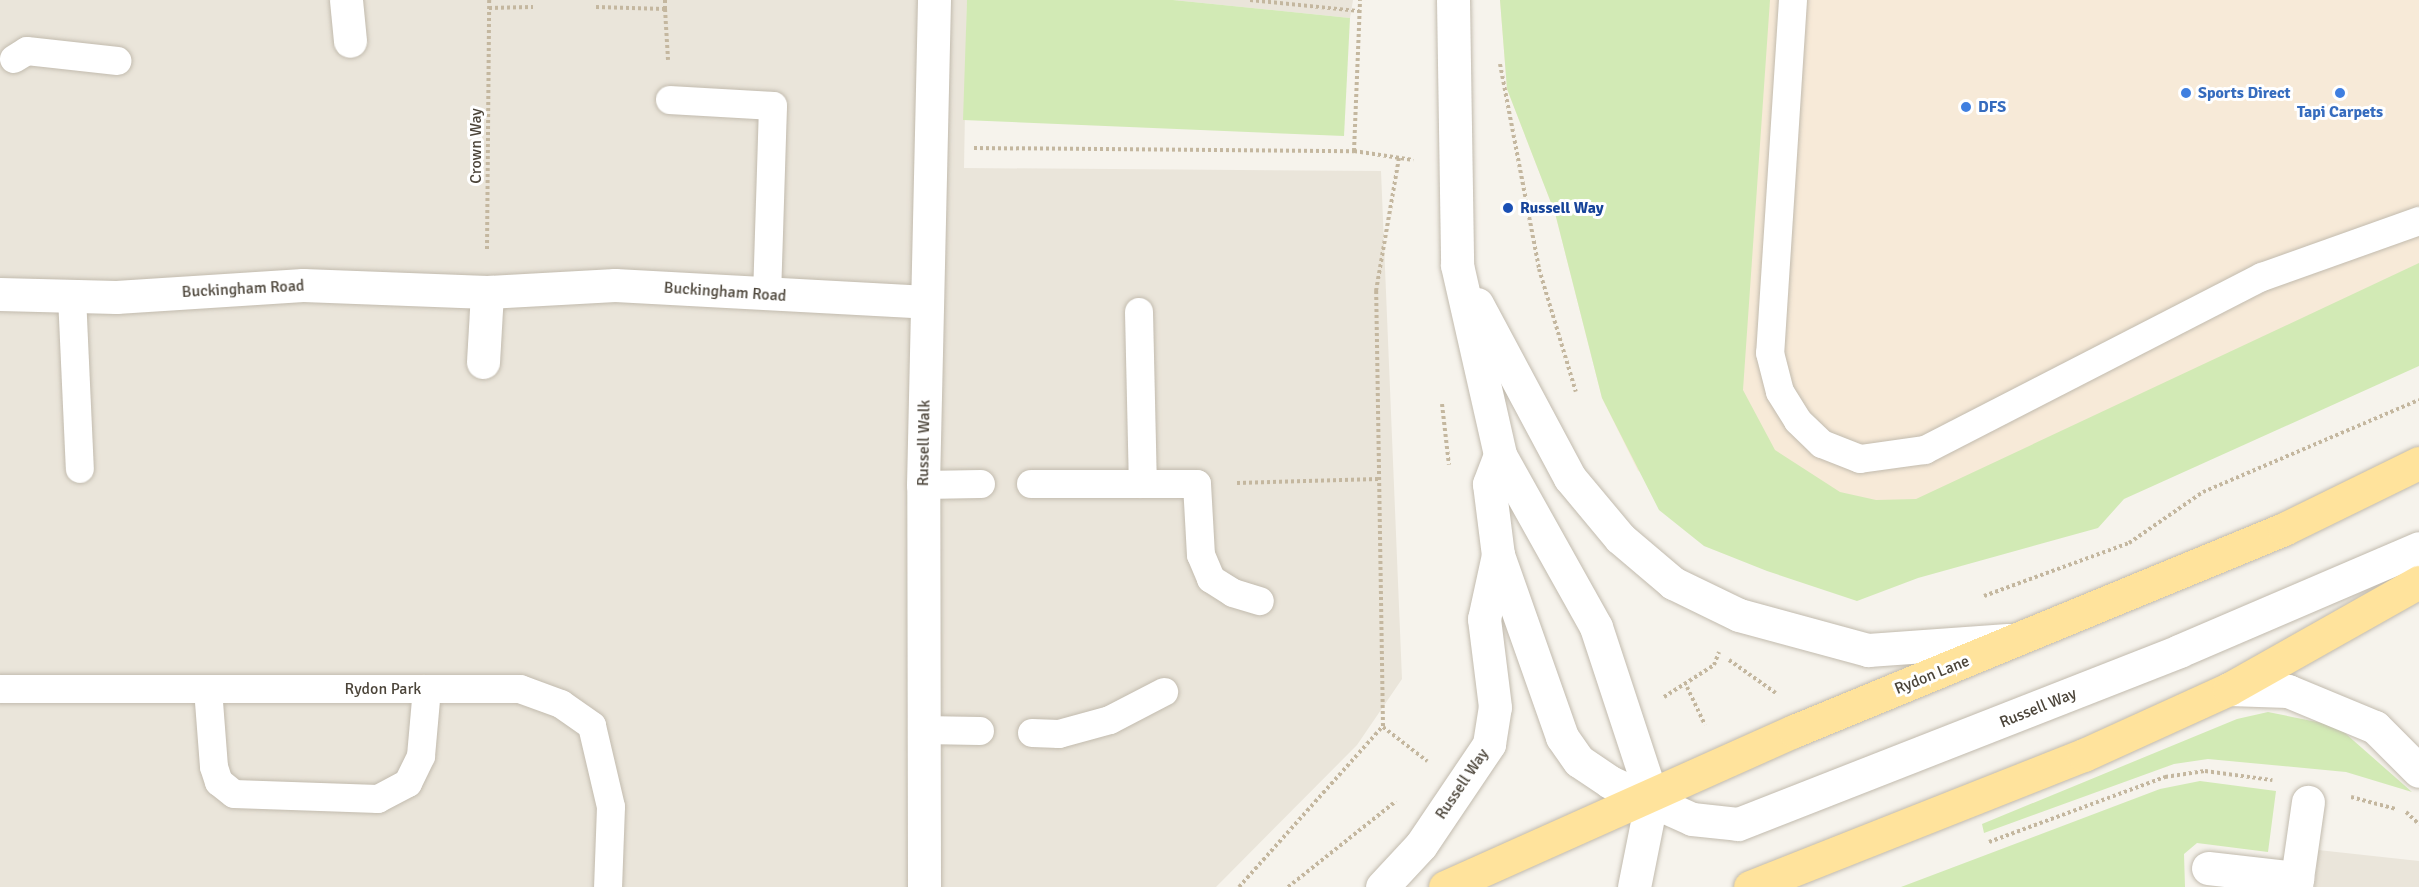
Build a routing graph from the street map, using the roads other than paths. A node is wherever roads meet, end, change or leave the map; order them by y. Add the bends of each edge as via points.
1 (346, 0) edge
2 (934, 0) edge
3 (1453, 0) edge
4 (1793, 0) edge
5 (350, 41) dead end
6 (14, 59) dead end
7 (117, 61) dead end
8 (670, 100) road end
9 (2419, 221) edge
10 (1457, 265) junction
11 (487, 292) junction
12 (0, 294) edge
13 (767, 295) junction
14 (72, 296) junction
15 (927, 302) junction
16 (1139, 312) dead end
17 (483, 362) dead end
18 (1500, 454) junction
19 (2419, 463) edge
20 (80, 469) dead end
21 (981, 484) dead end
22 (1031, 484) dead end
23 (1143, 484) junction
24 (923, 485) junction
25 (2419, 548) edge
26 (1498, 555) junction
27 (2419, 582) edge
28 (1260, 601) dead end
29 (2019, 639) junction
30 (0, 689) edge
31 (208, 689) junction
32 (427, 689) junction
33 (2229, 689) junction
34 (1164, 692) dead end
35 (923, 730) junction
36 (980, 731) dead end
37 (1032, 733) dead end
38 (2419, 771) edge
39 (2309, 794) road end
40 (1652, 797) junction
41 (2208, 868) dead end
42 (2297, 882) edge
43 (608, 887) edge
44 (924, 887) edge
45 (1383, 887) edge
46 (1445, 887) edge
47 (1634, 887) edge
48 (1750, 887) edge

1 - 5 street
2 - 15 street, Russell Walk
3 - 10 street
4 - 9 lane via 1770,353 1780,392 1798,420 1822,444 1860,459 1924,450 2262,277
6 - 7 lane via 27,51
8 - 13 lane via 773,106
10 - 18 street
10 - 29 street via 1570,478 1620,538 1673,583 1739,615 1868,650
11 - 13 street, Buckingham Road via 615,285
11 - 14 street, Buckingham Road via 303,285
11 - 17 street
12 - 14 street, Buckingham Road
13 - 15 street, Buckingham Road
14 - 20 lane
15 - 24 street, Russell Walk
16 - 23 lane
18 - 26 street, Russell Way via 1489,484
18 - 40 street via 1596,627
19 - 29 main road, Rydon Lane via 2284,529
21 - 24 lane
22 - 23 lane
23 - 28 lane via 1197,484 1201,555 1211,579 1233,593
24 - 35 street, Russell Walk
25 - 40 street, Russell Way via 2179,651 1738,824 1692,819
26 - 40 street, Russell Way via 1562,737 1579,761 1610,782
26 - 45 street, Russell Way via 1484,619 1495,708 1489,744 1421,845
27 - 33 main road
29 - 40 main road, Rydon Lane via 1794,731
30 - 31 lane, Rydon Park
31 - 32 lane, Rydon Park
31 - 32 lane via 214,767 219,782 234,794 378,799 408,783 421,756
32 - 43 lane, Rydon Park via 520,688 561,704 592,726 602,752 611,807
33 - 38 street via 2288,692 2374,727
33 - 48 main road via 2084,755
34 - 37 lane via 1110,720 1059,734
35 - 36 lane
35 - 44 street, Russell Walk
39 - 42 street
40 - 46 main road, Rydon Lane
40 - 47 street
41 - 42 street

